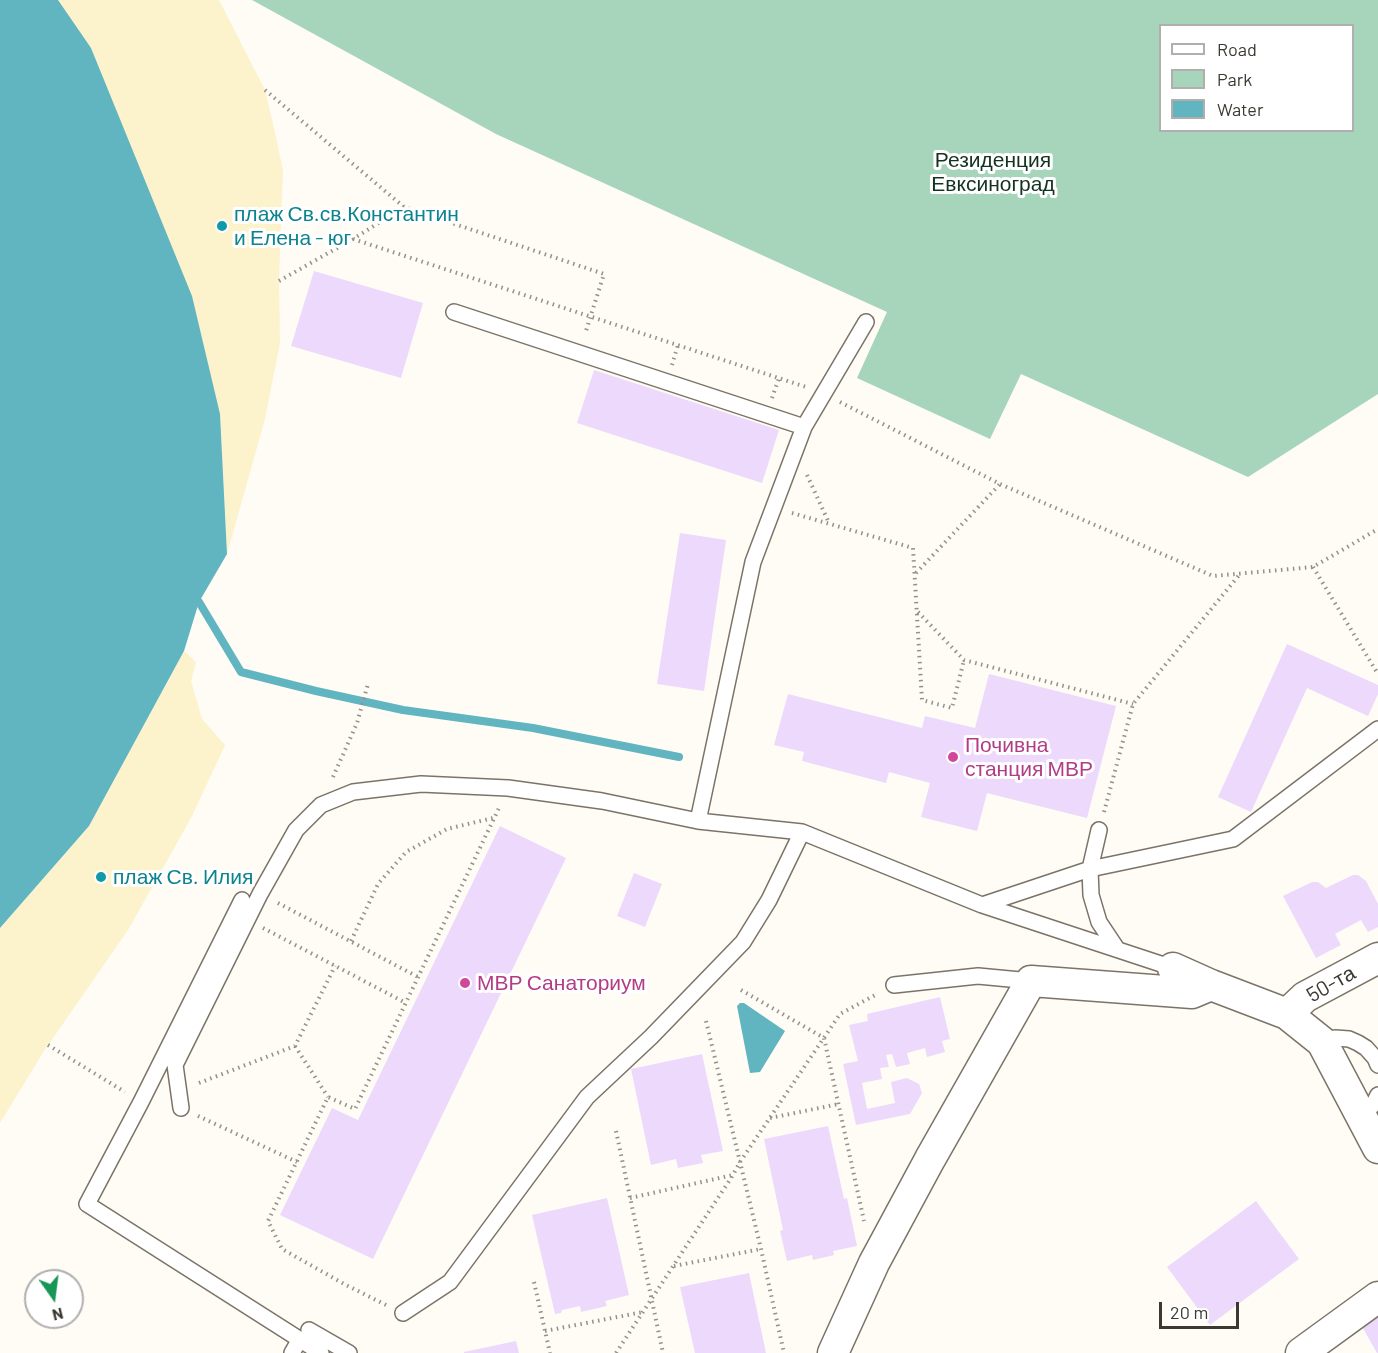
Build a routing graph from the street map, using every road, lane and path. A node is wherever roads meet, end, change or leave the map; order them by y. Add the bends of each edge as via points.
1 (265, 90) dead end
2 (404, 207) junction
3 (353, 239) junction
4 (279, 281) dead end
5 (454, 312) dead end
6 (591, 317) junction
7 (866, 322) dead end
8 (824, 393) junction
9 (804, 427) junction
10 (796, 450) junction
11 (1000, 484) junction
12 (773, 507) junction
13 (829, 524) junction
14 (1378, 529) edge
15 (1312, 567) junction
16 (1241, 573) junction
17 (915, 574) junction
18 (918, 612) junction
19 (964, 660) junction
20 (1378, 674) edge
21 (368, 684) dead end
22 (1133, 704) junction
23 (1378, 729) edge
24 (508, 788) junction
25 (321, 805) junction
26 (494, 818) junction
27 (698, 821) junction
28 (1100, 831) joint
29 (802, 832) junction
30 (1090, 869) junction
31 (260, 894) junction
32 (242, 900) dead end
33 (982, 905) junction
34 (247, 920) junction
35 (351, 941) junction
36 (1117, 949) junction
37 (1378, 958) edge
38 (335, 966) junction
39 (1173, 968) joint
40 (418, 977) junction
41 (1031, 981) junction
42 (894, 985) joint
43 (1211, 985) junction
44 (741, 990) dead end
45 (406, 1004) junction
46 (1287, 1014) junction
47 (706, 1021) dead end
48 (824, 1038) junction
49 (1322, 1042) junction
50 (48, 1045) dead end
51 (295, 1046) junction
52 (1378, 1065) edge
53 (178, 1091) junction
54 (328, 1097) junction
55 (141, 1102) junction
56 (839, 1104) junction
57 (1370, 1105) edge
58 (181, 1108) joint
59 (770, 1118) junction
60 (616, 1131) dead end
61 (1378, 1148) edge
62 (297, 1161) junction
63 (740, 1162) junction
64 (733, 1175) junction
65 (630, 1198) junction
66 (761, 1249) junction
67 (874, 1263) junction
68 (672, 1266) junction
69 (534, 1282) dead end
70 (1378, 1298) edge
71 (651, 1300) junction
72 (644, 1311) junction
73 (403, 1313) joint
74 (545, 1331) junction
75 (305, 1335) junction
76 (292, 1353) edge
77 (321, 1353) edge
78 (349, 1353) edge
79 (550, 1353) edge
80 (616, 1353) edge
81 (663, 1353) edge
82 (784, 1353) edge
83 (833, 1353) edge
84 (1301, 1353) edge

1 - 2 path
2 - 3 path
2 - 6 path via 604,274
3 - 4 path
3 - 6 path
5 - 9 lane
6 - 8 path
7 - 8 lane
8 - 9 lane
8 - 11 path
9 - 10 lane
10 - 12 lane
10 - 13 path
11 - 16 path via 1213,576
11 - 17 path
12 - 13 path
12 - 27 lane via 753,562
13 - 17 path via 913,548
14 - 15 path
15 - 16 path
15 - 20 path
16 - 22 path
17 - 18 path
18 - 19 path
18 - 19 path via 922,700 952,708
19 - 22 path
21 - 25 path via 357,723
22 - 28 path
23 - 30 lane via 1233,839
24 - 25 lane via 421,784 353,792
24 - 26 path
24 - 27 lane via 602,801
25 - 31 lane via 296,830
26 - 35 path via 447,829 406,852 378,884
26 - 40 path
27 - 29 lane
28 - 30 lane
29 - 33 lane
29 - 73 lane via 769,900 742,942 587,1097 450,1282
30 - 33 lane
30 - 36 lane via 1091,895 1099,922
31 - 34 lane
31 - 35 path
32 - 55 lane
33 - 36 lane
34 - 38 path
34 - 53 lane via 174,1065
35 - 40 path
36 - 39 lane
37 - 46 street, 50-та via 1305,997
38 - 45 path
38 - 51 path
39 - 43 street
40 - 45 path
41 - 42 lane via 978,976
41 - 43 street via 1192,993
41 - 67 street
42 - 48 path via 840,1014
43 - 46 street
44 - 48 path
45 - 54 path via 355,1109
46 - 49 street
47 - 63 path
48 - 56 path
48 - 59 path
49 - 52 lane via 1349,1039 1366,1048
49 - 57 street
50 - 55 path
51 - 53 path
51 - 54 path
53 - 58 lane
54 - 62 path
55 - 75 lane via 87,1204
56 - 59 path
56 - 67 path
57 - 61 street
58 - 62 path
59 - 63 path
60 - 65 path
62 - 73 path via 268,1221 282,1249
63 - 64 path
63 - 66 path
64 - 65 path
64 - 68 path
65 - 71 path
66 - 68 path
66 - 82 path
67 - 83 street
68 - 71 path
69 - 74 path
70 - 84 street
71 - 72 path
71 - 81 path
72 - 74 path
72 - 80 path
74 - 79 path
75 - 76 lane
75 - 77 lane
75 - 78 lane

